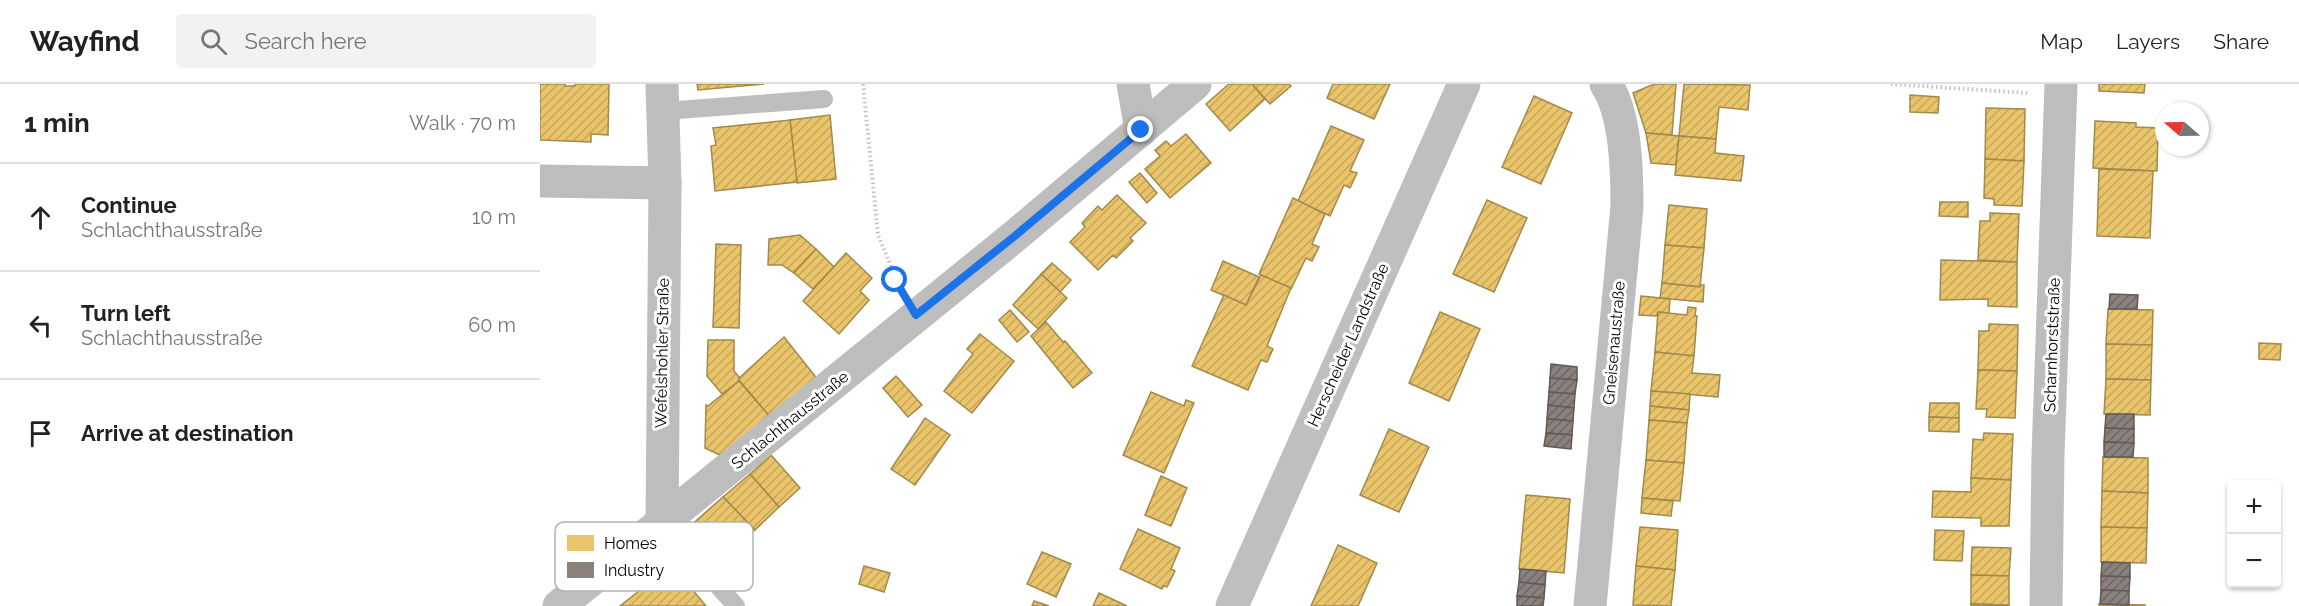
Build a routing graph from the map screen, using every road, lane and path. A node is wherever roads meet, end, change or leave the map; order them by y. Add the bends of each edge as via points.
1 (863, 84) edge
2 (1133, 84) edge
3 (1195, 84) edge
4 (1464, 84) edge
5 (1606, 84) edge
6 (1891, 84) edge
7 (2061, 89) edge
8 (663, 98) edge
9 (824, 99) dead end
10 (1141, 130) junction
11 (540, 181) edge
12 (664, 183) junction
13 (916, 315) junction
14 (662, 522) edge
15 (664, 522) edge
16 (578, 591) edge
17 (722, 591) edge
18 (559, 606) edge
19 (736, 606) edge
20 (1232, 606) edge
21 (1590, 606) edge
22 (2046, 606) edge

1 - 13 path via 878,235 895,280
2 - 10 street
3 - 10 street, Schlachthausstraße
4 - 20 main road, Herscheider Landstraße
5 - 21 street, Gneisenaustraße via 1626,151 1627,206
6 - 7 path
7 - 22 street, Scharnhorststraße
8 - 9 lane, Wefelshohler Straße
8 - 12 street, Wefelshohler Straße
10 - 13 street, Schlachthausstraße
11 - 12 street
12 - 14 street, Wefelshohler Straße
13 - 15 street, Schlachthausstraße
16 - 18 street, Schlachthausstraße
17 - 19 lane

